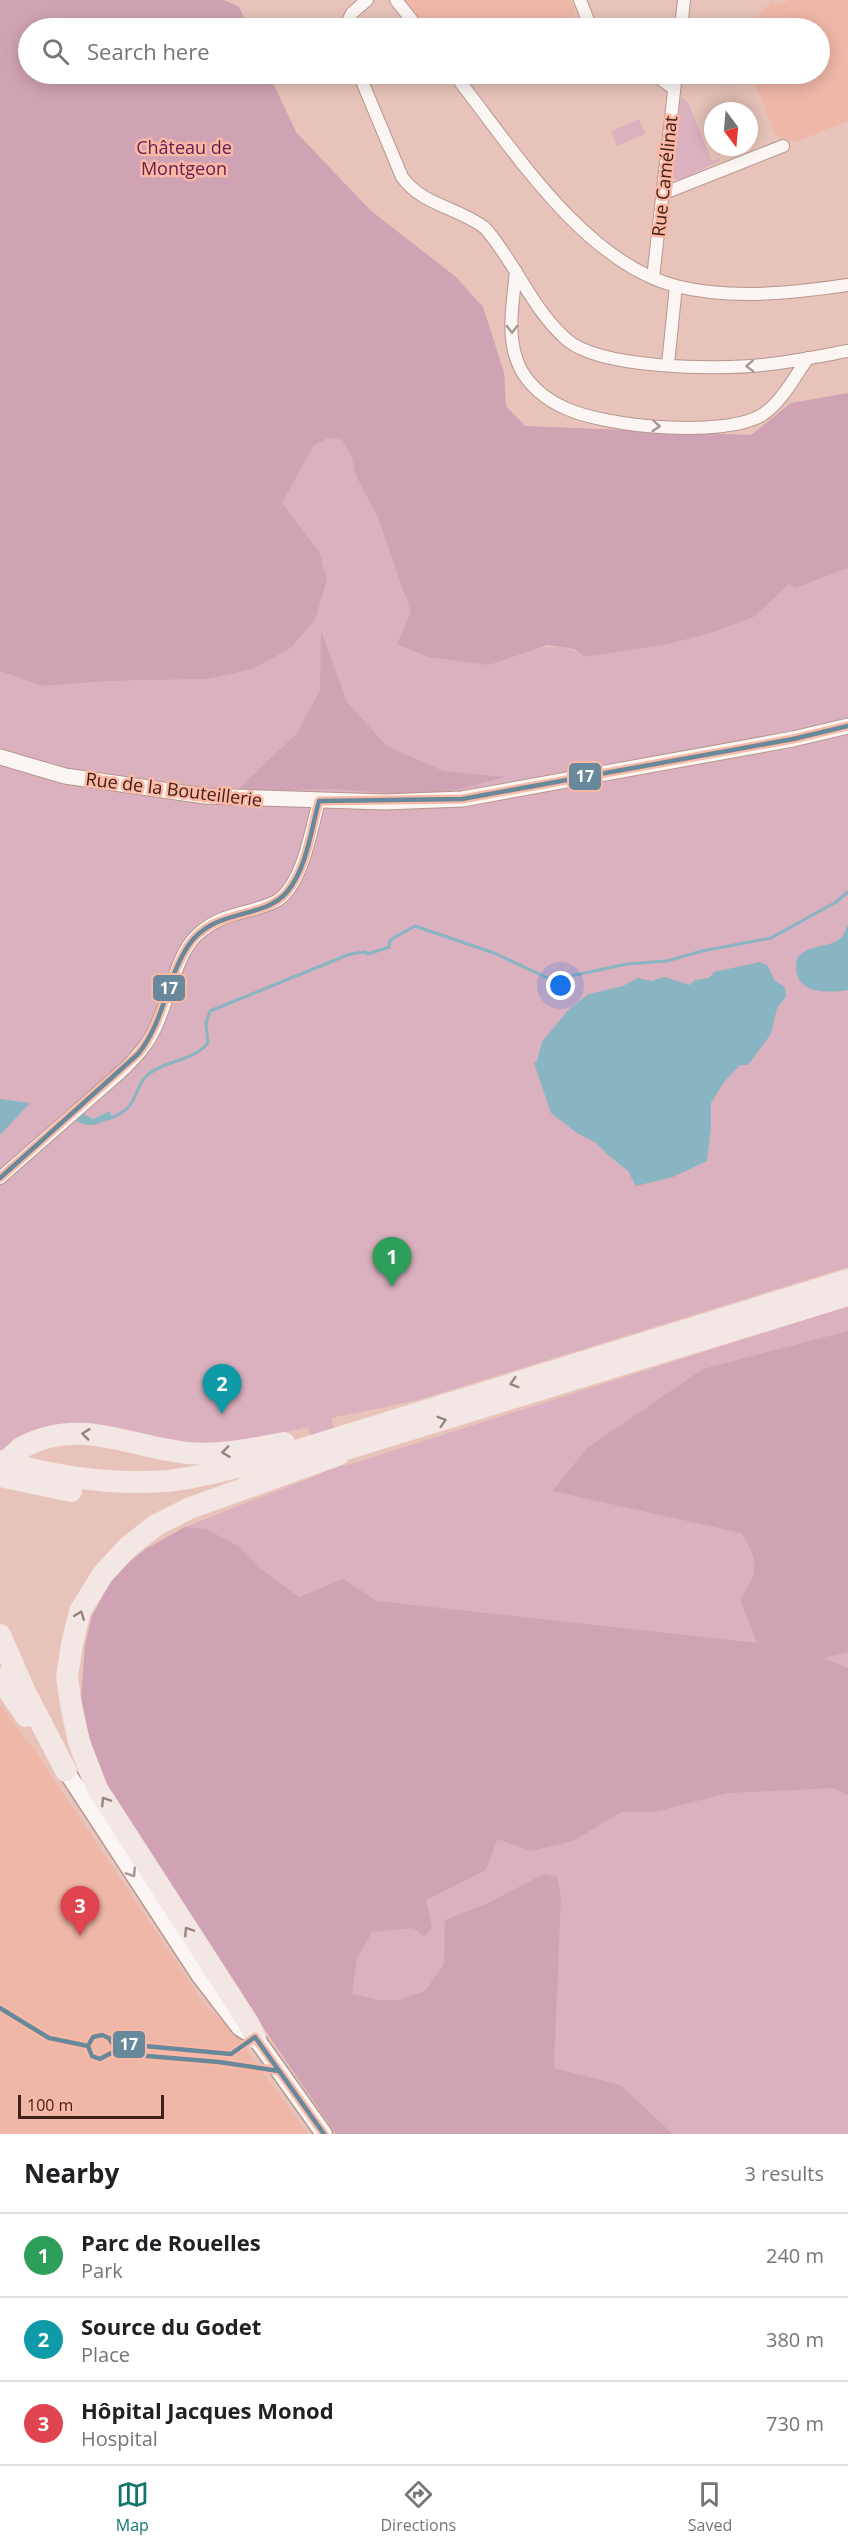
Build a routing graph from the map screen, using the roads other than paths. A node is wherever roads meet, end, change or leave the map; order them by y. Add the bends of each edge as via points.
1 (367, 0) edge
2 (396, 0) edge
3 (580, 0) edge
4 (684, 0) edge
5 (350, 18) edge
6 (410, 18) edge
7 (587, 18) edge
8 (682, 18) edge
9 (363, 84) edge
10 (461, 84) edge
11 (667, 84) edge
12 (675, 84) edge
13 (674, 89) junction
14 (783, 146) dead end
15 (662, 194) junction
16 (516, 271) junction
17 (653, 278) junction
18 (848, 285) edge
19 (676, 286) junction
20 (848, 351) edge
21 (808, 358) junction
22 (668, 364) junction
23 (848, 726) edge
24 (0, 757) edge
25 (319, 801) junction
26 (0, 1178) edge
27 (848, 1280) edge
28 (848, 1295) edge
29 (386, 1430) junction
30 (0, 1461) edge
31 (0, 1467) edge
32 (0, 1476) edge
33 (0, 1635) edge
34 (0, 1678) edge
35 (66, 1771) junction
36 (255, 2037) junction
37 (324, 2134) edge

1 - 5 street
2 - 6 street
3 - 7 street
4 - 8 street
9 - 16 street via 410,189 481,224
10 - 17 street via 582,231 619,260
11 - 13 street
12 - 13 street, Rue Camélinat
13 - 15 street, Rue Camélinat
14 - 15 street
15 - 17 street, Rue Camélinat
16 -> 21 street via 511,317 515,356 535,388 567,410 604,420 663,427 747,421 775,404
16 - 22 street via 556,330 581,349 631,362
17 - 19 street
18 - 19 street via 739,294
19 - 22 street
20 - 21 street
21 -> 22 street via 761,365
23 - 25 street, Rue de la Bouteillerie via 781,742 462,799
24 - 25 street, Rue de la Bouteillerie via 65,776 134,787 237,799
25 - 26 street via 301,867 291,888 279,900 211,923 195,937 185,950 160,1020 145,1046
27 -> 29 highway
29 -> 28 highway
29 - 30 highway via 254,1464 170,1480 92,1481
29 -> 31 highway, bridge via 219,1454 187,1453 81,1433 58,1434 21,1448
29 - 32 highway via 247,1478 174,1493 91,1494
36 -> 29 highway via 97,1789 79,1742 71,1705 67,1677 72,1644 80,1611 103,1574 128,1547 156,1526 190,1508
33 - 35 highway
34 - 35 highway
35 -> 36 main road via 200,1976 240,2028
36 - 37 main road

